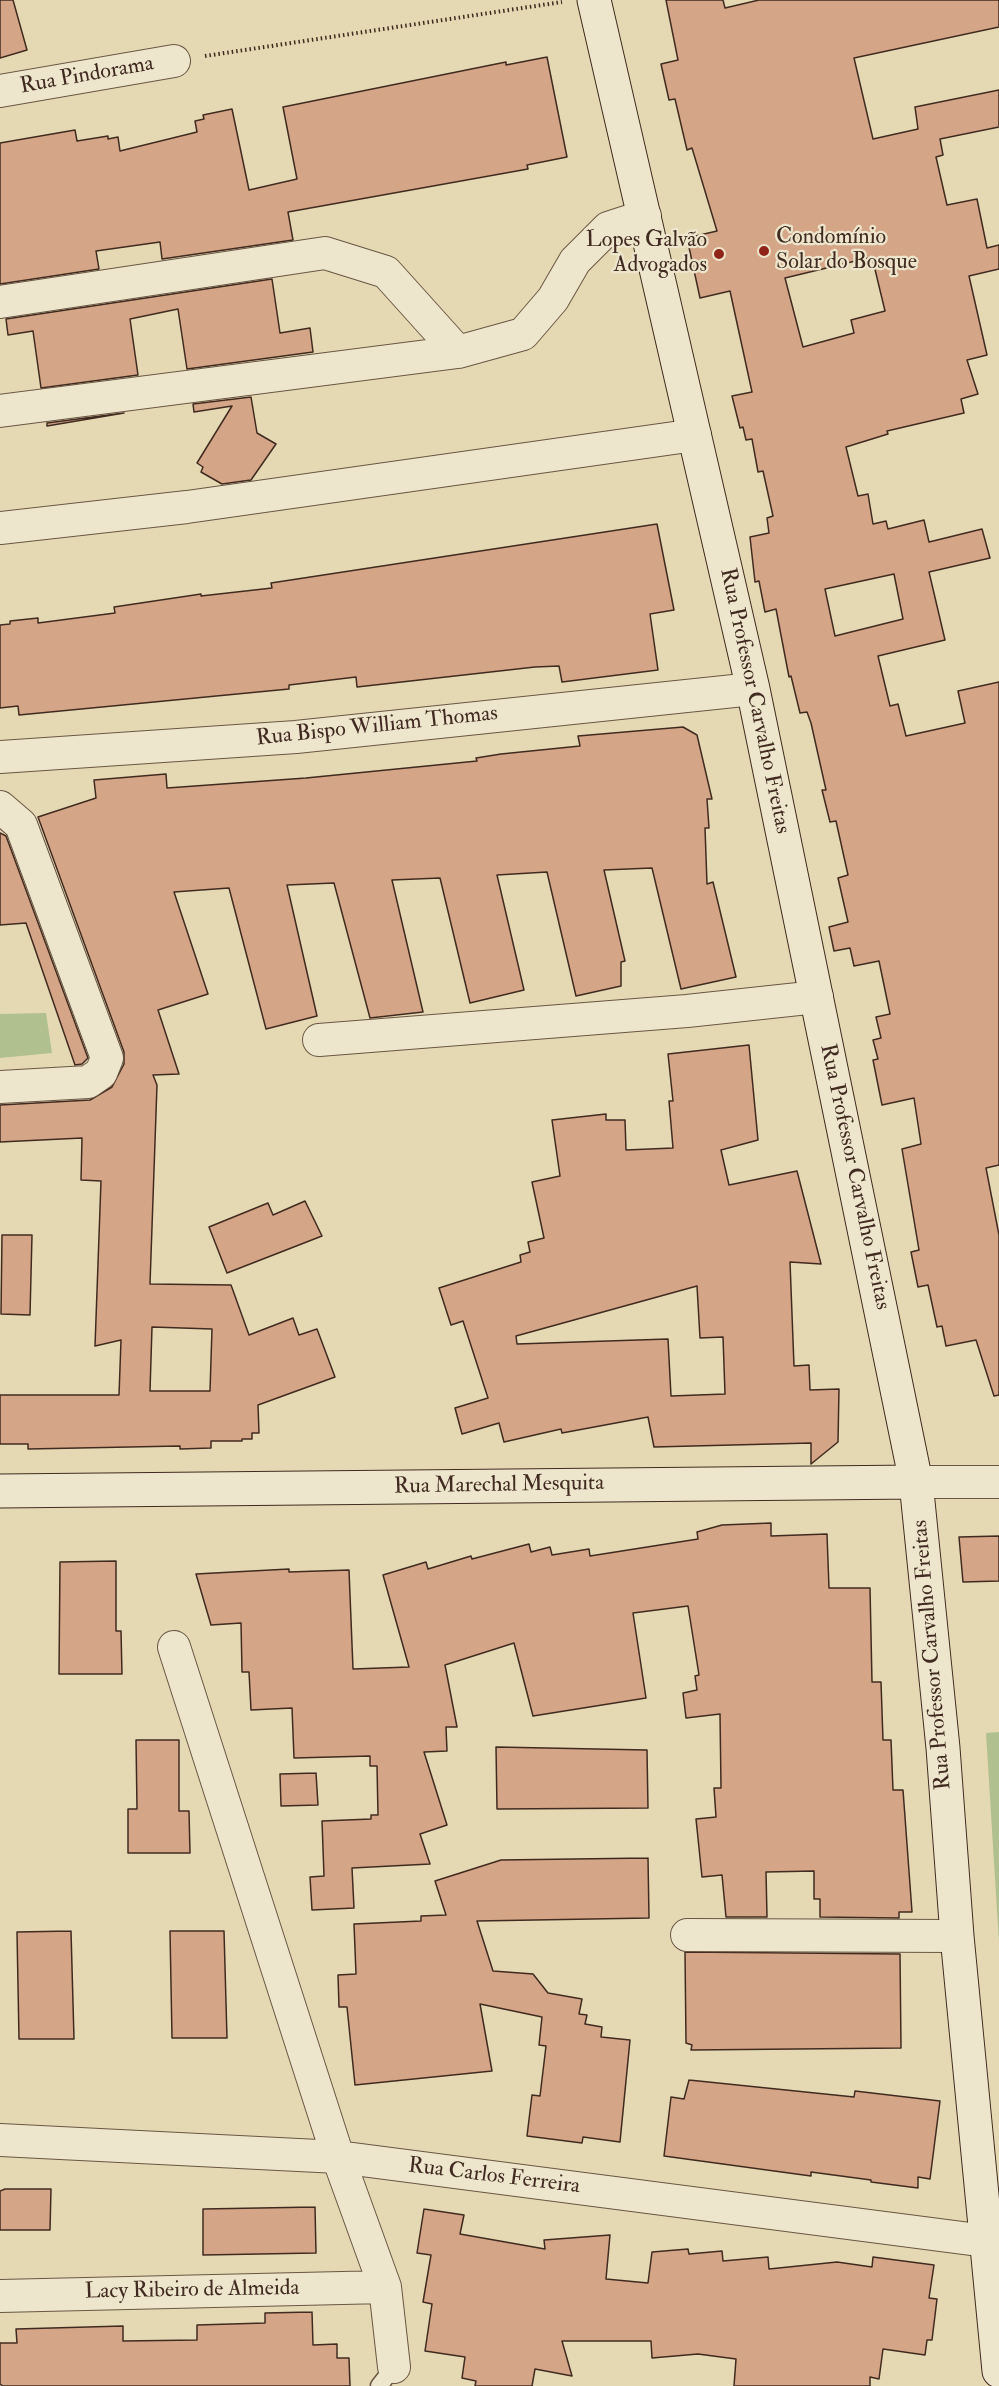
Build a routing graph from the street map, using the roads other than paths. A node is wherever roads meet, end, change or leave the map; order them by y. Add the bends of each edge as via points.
1 (581, 1) edge
2 (174, 61) road end
3 (0, 91) edge
4 (645, 216) junction
5 (0, 302) edge
6 (458, 352) junction
7 (0, 411) edge
8 (695, 435) junction
9 (0, 528) edge
10 (753, 689) junction
11 (0, 757) edge
12 (0, 807) edge
13 (817, 998) junction
14 (319, 1040) dead end
15 (0, 1088) edge
16 (916, 1482) junction
17 (999, 1482) edge
18 (0, 1491) edge
19 (174, 1647) dead end
20 (687, 1935) dead end
21 (957, 1936) junction
22 (0, 2140) edge
23 (338, 2157) junction
24 (990, 2192) edge
25 (986, 2241) junction
26 (385, 2287) junction
27 (0, 2296) edge
28 (999, 2371) edge
29 (386, 2376) edge

1 - 4 street, Rua Professor Carvalho Freitas
2 - 3 street, Rua Pindorama
4 - 6 street via 609,228 575,261 553,299 522,334
4 - 8 street, Rua Professor Carvalho Freitas
5 - 6 street via 324,253 386,272
6 - 7 street
8 - 9 street via 187,507
8 - 10 street, Rua Professor Carvalho Freitas
10 - 11 street, Rua Bispo William Thomas via 296,737
10 - 13 street, Rua Professor Carvalho Freitas
12 - 15 street via 21,825 107,1058 101,1073 88,1082
13 - 14 street
13 - 16 street, Rua Professor Carvalho Freitas
16 - 17 street, Rua Marechal Mesquita
16 - 18 street, Rua Marechal Mesquita
16 - 21 street, Rua Professor Carvalho Freitas
19 - 23 street
20 - 21 street
21 - 24 street, Rua Professor Carvalho Freitas
22 - 23 street, Rua Carlos Ferreira
23 - 25 street, Rua Carlos Ferreira
23 - 26 street
24 - 25 street, Rua Professor Carvalho Freitas
25 - 28 street, Rua Professor Carvalho Freitas
26 - 27 street, Lacy Ribeiro de Almeida
26 - 29 street

